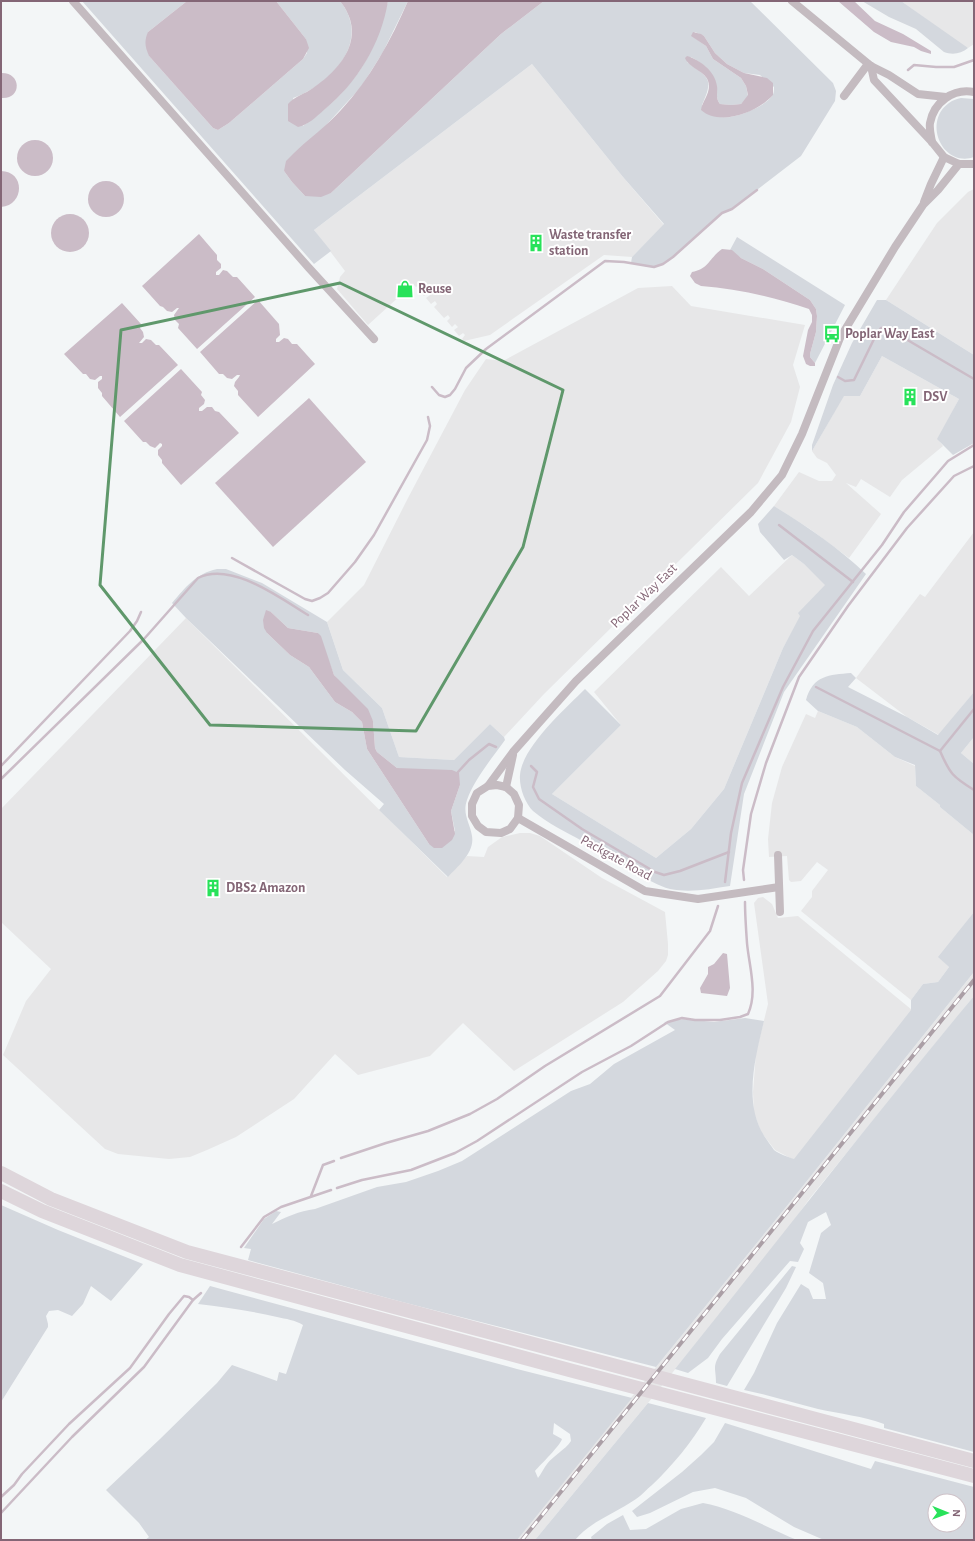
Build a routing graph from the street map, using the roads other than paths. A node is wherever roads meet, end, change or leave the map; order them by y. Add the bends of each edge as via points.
1 (73, 1) edge
2 (792, 1) edge
3 (869, 65) junction
4 (974, 92) edge
5 (844, 96) dead end
6 (946, 97) junction
7 (932, 142) junction
8 (944, 157) junction
9 (959, 164) junction
10 (974, 164) edge
11 (924, 205) junction
12 (374, 339) dead end
13 (513, 752) junction
14 (488, 786) junction
15 (506, 788) junction
16 (518, 818) junction
17 (778, 855) dead end
18 (779, 887) junction
19 (780, 912) dead end
20 (1, 1174) edge
21 (1, 1191) edge
22 (974, 1461) edge
23 (974, 1476) edge

1 - 12 street
2 - 3 street
3 - 5 street
3 - 6 street via 918,94
3 - 7 street via 874,80
4 - 6 street via 956,92
6 - 7 street via 935,109 930,124
7 - 8 street
8 - 9 street
8 - 11 street, Poplar Way East
9 - 10 street
9 - 11 street, Poplar Way East
11 - 13 street, Poplar Way East via 895,247 840,338 802,434 782,475 751,512 576,681
13 - 14 street, Poplar Way East
13 - 15 street
14 - 15 street
14 - 16 street, Poplar Way East via 477,793 472,804 472,816 478,826 486,832 501,833 510,829
15 - 16 street via 514,794 519,805
16 - 18 street, Packgate Road via 645,892 698,899
17 - 18 street
18 - 19 street
20 - 22 highway via 51,1199 187,1252
21 - 23 highway via 42,1211 180,1265

